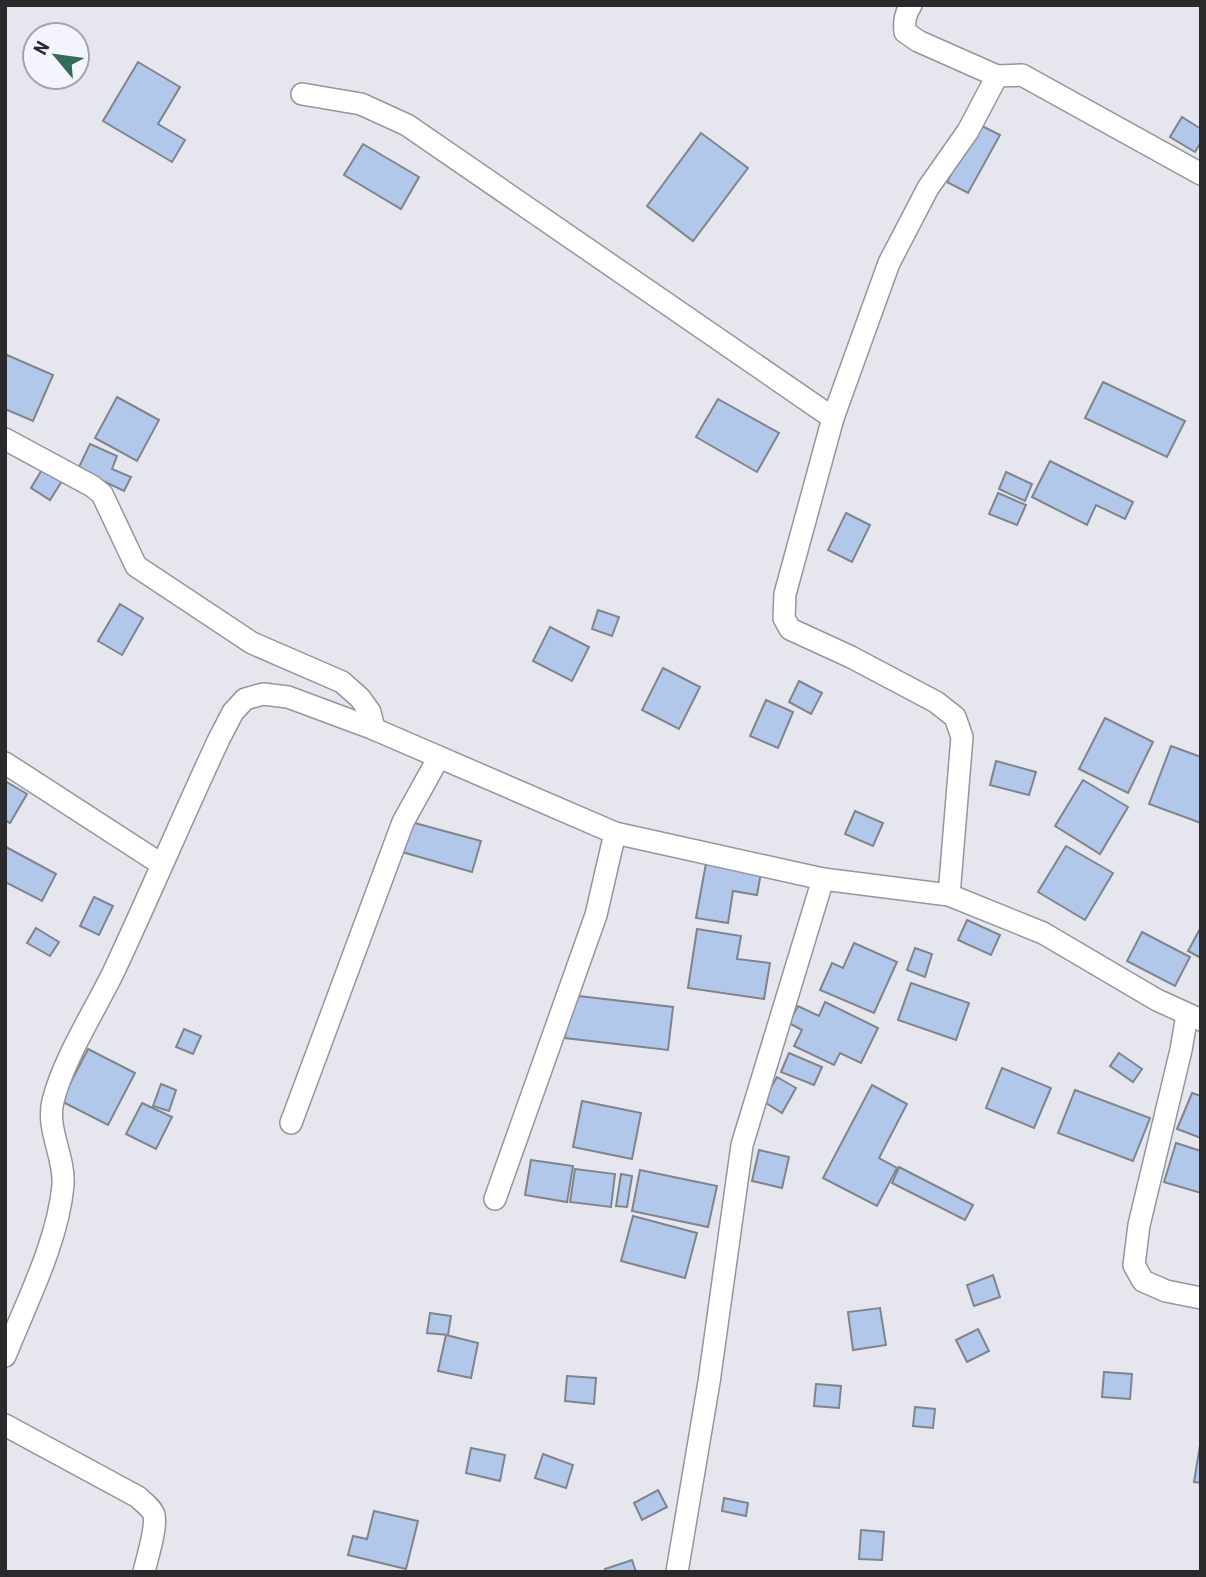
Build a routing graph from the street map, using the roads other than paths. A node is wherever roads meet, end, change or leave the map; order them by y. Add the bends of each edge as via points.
1 (911, 5) edge
2 (997, 76) junction
3 (302, 94) dead end
4 (1201, 174) edge
5 (833, 418) junction
6 (5, 439) edge
7 (374, 729) junction
8 (439, 757) junction
9 (5, 763) edge
10 (615, 833) junction
11 (161, 863) junction
12 (823, 879) junction
13 (949, 895) junction
14 (1194, 1018) edge
15 (291, 1123) dead end
16 (495, 1199) dead end
17 (1201, 1298) edge
18 (5, 1356) edge
19 (5, 1425) edge
20 (144, 1572) edge
21 (677, 1572) edge

1 - 2 street via 905,32
2 - 4 street via 1022,75
2 - 5 street via 889,263
3 - 5 street via 361,104 407,125
5 - 13 street via 785,594 784,618 790,629 851,657 955,716 962,737
6 - 7 street via 103,494 136,566 252,642 342,682 370,712
7 - 8 street
7 - 11 street via 288,697 263,694 246,699 219,738
8 - 10 street
8 - 15 street via 403,822
9 - 11 street
10 - 12 street
10 - 16 street via 596,915
11 - 18 street via 52,1102 63,1164 61,1201 50,1243
12 - 13 street
12 - 21 street via 742,1145
13 - 14 street via 1043,933
14 - 17 street via 1181,1050 1139,1225 1134,1265 1143,1281 1166,1292
19 - 20 street via 149,1507 154,1527

